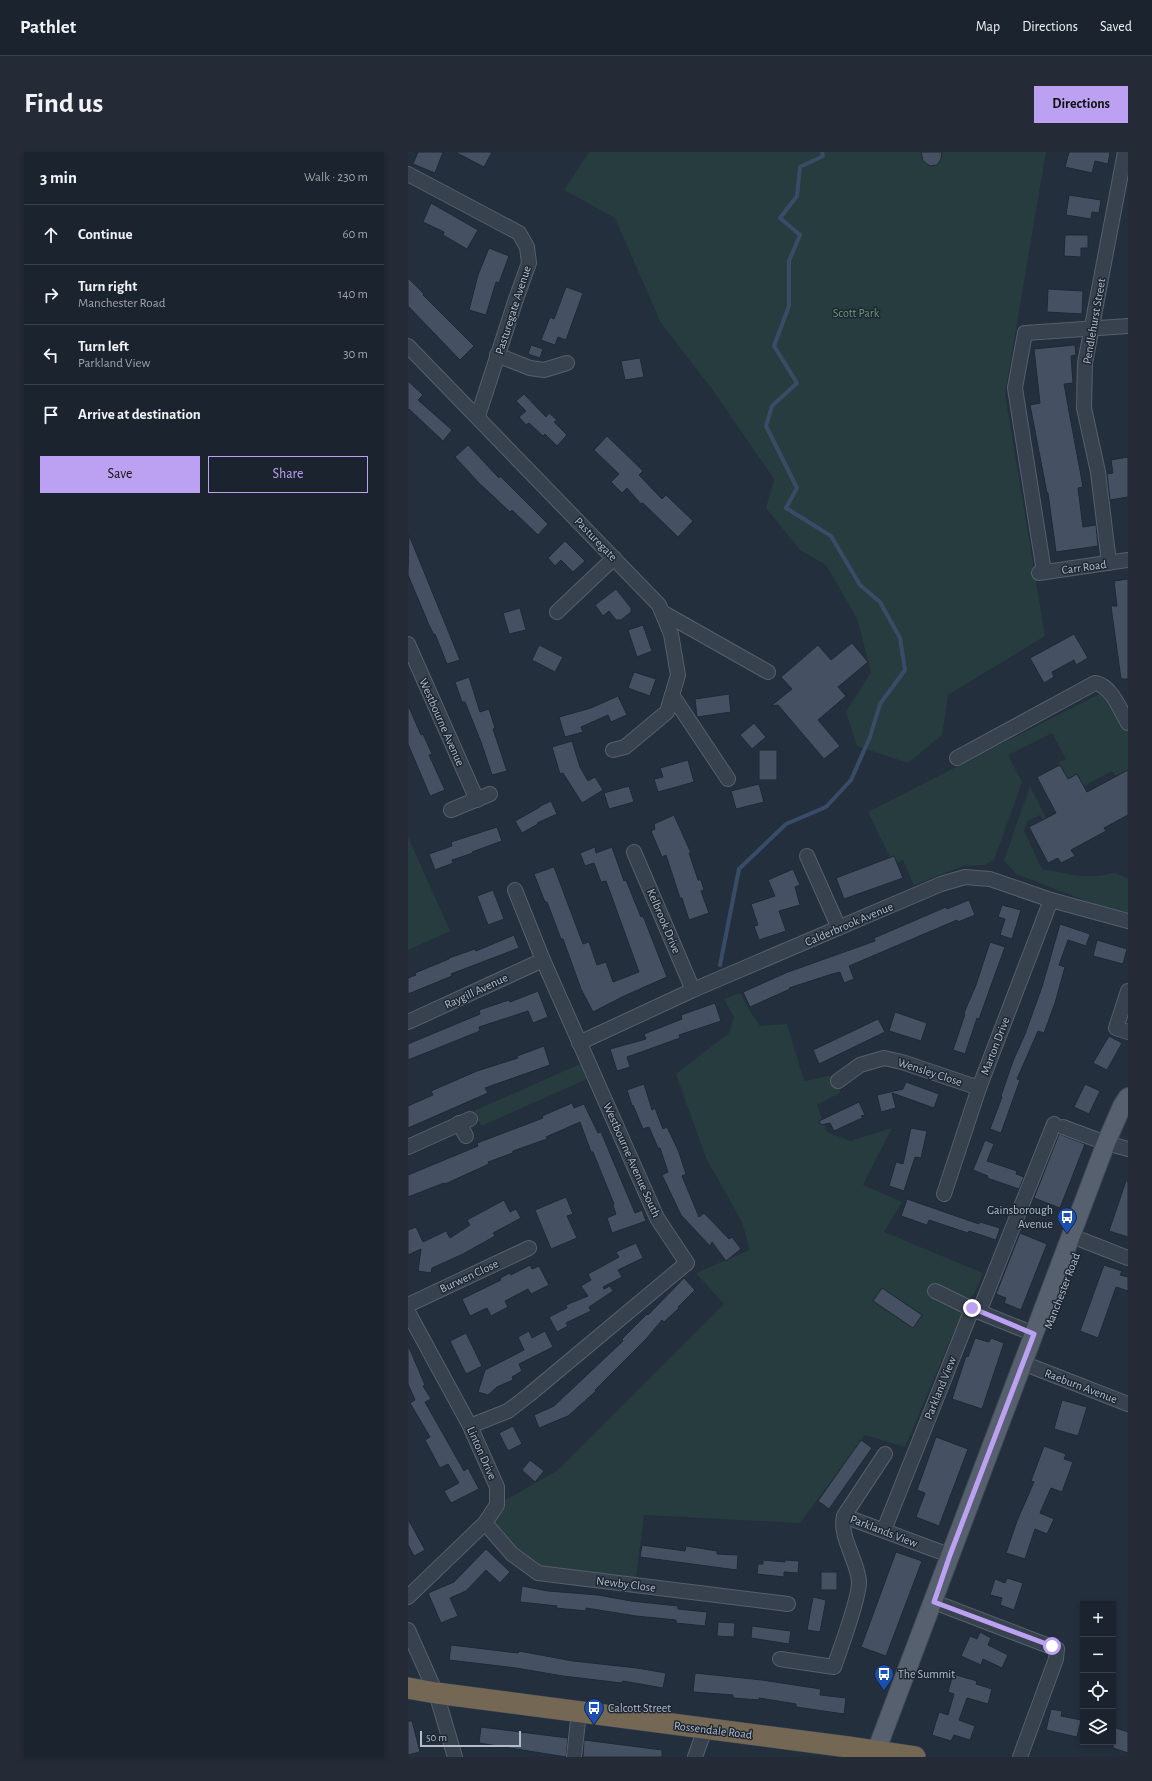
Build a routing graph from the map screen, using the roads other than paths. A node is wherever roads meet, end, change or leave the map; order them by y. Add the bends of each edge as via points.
1 (1125, 152) edge
2 (408, 174) edge
3 (1128, 326) edge
4 (1092, 329) junction
5 (408, 346) edge
6 (497, 355) junction
7 (567, 363) dead end
8 (478, 416) junction
9 (614, 558) junction
10 (1128, 560) edge
11 (1109, 563) junction
12 (557, 612) dead end
13 (662, 612) junction
14 (408, 644) edge
15 (768, 672) dead end
16 (672, 695) junction
17 (1128, 723) edge
18 (613, 750) dead end
19 (957, 758) dead end
20 (728, 779) dead end
21 (490, 794) dead end
22 (477, 800) junction
23 (451, 810) dead end
24 (634, 852) dead end
25 (807, 856) dead end
26 (515, 890) dead end
27 (1050, 900) junction
28 (1128, 921) edge
29 (839, 928) junction
30 (543, 960) junction
31 (693, 990) junction
32 (1128, 991) edge
33 (408, 1022) edge
34 (1128, 1032) edge
35 (579, 1043) junction
36 (838, 1081) dead end
37 (979, 1088) junction
38 (1128, 1097) edge
39 (1128, 1118) edge
40 (466, 1136) dead end
41 (1117, 1146) edge
42 (408, 1147) edge
43 (944, 1194) dead end
44 (1076, 1238) junction
45 (529, 1248) dead end
46 (1128, 1258) edge
47 (935, 1291) dead end
48 (408, 1304) edge
49 (976, 1310) junction
50 (408, 1312) edge
51 (1039, 1337) junction
52 (1028, 1366) junction
53 (1128, 1404) edge
54 (470, 1426) junction
55 (885, 1454) dead end
56 (844, 1516) junction
57 (485, 1523) junction
58 (884, 1530) junction
59 (955, 1557) junction
60 (408, 1597) edge
61 (788, 1604) dead end
62 (938, 1604) junction
63 (408, 1630) edge
64 (780, 1659) dead end
65 (408, 1688) edge
66 (436, 1693) junction
67 (579, 1712) junction
68 (705, 1729) junction
69 (881, 1755) edge
70 (455, 1757) edge
71 (574, 1757) edge
72 (695, 1757) edge
73 (915, 1757) edge
74 (1020, 1757) edge

1 - 4 street, Pendlehurst Street
2 - 6 street, Pasturegate Avenue via 519,233 527,247 529,263
3 - 4 street
4 - 11 street, Pendlehurst Street via 1085,363 1084,408 1098,472
4 - 11 street, Carr Road via 1026,333 1015,388 1042,573
5 - 8 street, Pasturegate
6 - 7 street via 530,368 544,370
6 - 8 street, Pasturegate Avenue
8 - 9 street, Pasturegate
9 - 12 street
9 - 13 street, Pasturegate via 659,605
10 - 11 street, Carr Road
13 - 15 street
13 - 16 street, Pasturegate via 671,634 678,675
14 - 22 street, Westbourne Avenue
16 - 18 street, Pasturegate via 667,712 625,747
16 - 20 street
17 - 19 street via 1111,694 1102,684 1095,684
21 - 22 street
22 - 23 street
24 - 31 street, Kelbrook Drive
25 - 29 street
26 - 30 street, Westbourne Avenue South
27 - 28 street, Calderbrook Avenue
27 - 29 street, Calderbrook Avenue via 990,879 965,877 941,884
27 - 37 street, Marton Drive
29 - 31 street, Calderbrook Avenue
30 - 33 street, Raygill Avenue
30 - 35 street, Westbourne Avenue South
31 - 35 street, Calderbrook Avenue
32 - 34 street via 1116,1028
35 - 54 street, Westbourne Avenue South via 657,1218 688,1263 508,1411
36 - 37 street, Wensley Close via 860,1065 884,1058
37 - 43 street, Marton Drive
38 - 41 main road, Manchester Road via 1122,1106
39 - 41 main road, Manchester Road
40 - 42 street via 465,1121
41 - 44 main road, Manchester Road
41 - 49 street, Parkland View via 1059,1126
44 - 46 street
44 - 51 main road, Manchester Road
45 - 48 street, Burwen Close
47 - 49 street
49 - 51 street
49 - 58 street, Parkland View
50 - 54 street, Linton Drive
51 - 52 main road, Manchester Road
52 - 53 street, Raeburn Avenue
52 - 59 main road, Manchester Road
54 - 57 street, Linton Drive via 497,1487 497,1505
55 - 56 street, Parklands View
56 - 58 street, Parklands View
56 - 64 street via 842,1522 859,1583 834,1667
57 - 60 street, Linton Drive
57 - 61 street, Newby Close via 512,1554 538,1573
58 - 59 street, Parklands View
59 - 62 main road, Manchester Road
62 - 69 main road, Manchester Road
62 - 74 street via 1057,1649 1056,1659
63 - 66 street
65 - 66 highway, Rossendale Road
66 - 67 highway, Rossendale Road
66 - 70 street
67 - 68 highway, Rossendale Road
67 - 71 street
68 - 69 highway, Rossendale Road
68 - 72 street
69 - 73 highway, Rossendale Road

